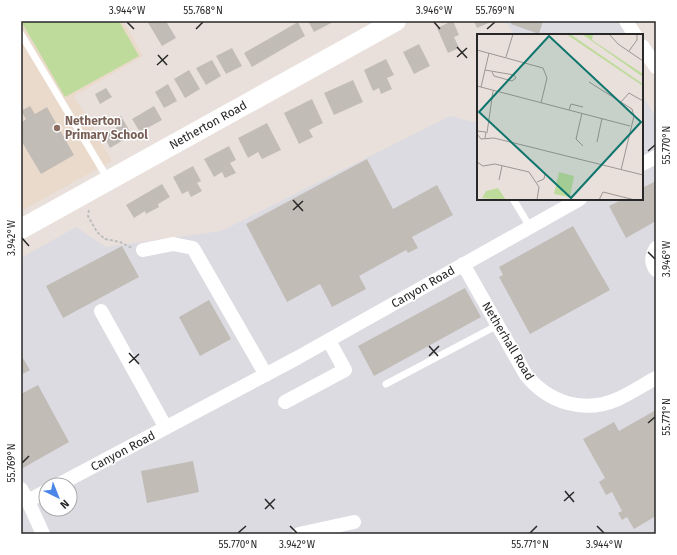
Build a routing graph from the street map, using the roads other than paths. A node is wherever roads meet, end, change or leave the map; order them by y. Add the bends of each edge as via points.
1 (626, 21) edge
2 (388, 23) edge
3 (21, 34) edge
4 (634, 34) edge
5 (643, 48) edge
6 (656, 67) edge
7 (656, 157) edge
8 (643, 164) edge
9 (101, 184) junction
10 (514, 200) edge
11 (578, 200) edge
12 (530, 227) junction
13 (21, 229) edge
14 (656, 248) edge
15 (143, 250) road end
16 (463, 264) junction
17 (656, 270) edge
18 (101, 311) dead end
19 (498, 325) junction
20 (329, 340) junction
21 (266, 375) junction
22 (656, 378) edge
23 (386, 384) dead end
24 (285, 402) dead end
25 (166, 428) junction
26 (73, 477) edge
27 (38, 493) edge
28 (25, 495) edge
29 (350, 525) dead end
30 (43, 534) edge
31 (299, 534) edge

1 - 4 street
2 - 9 main road, Netherton Road
3 - 9 lane
5 - 6 street
7 - 8 street
9 - 13 main road, Netherton Road
10 - 12 lane
11 - 12 street, Canyon Road
12 - 16 street, Canyon Road
14 - 17 street via 652,255
15 - 21 street via 173,244 193,248
16 - 19 street, Netherhall Road
16 - 20 street, Canyon Road
18 - 25 street, Canyon Road
19 - 22 street, Netherhall Road via 532,382 547,395 565,403 586,406 608,403
19 - 23 lane
20 - 21 street, Canyon Road
20 - 24 street via 345,370
21 - 25 street, Canyon Road
25 - 26 street, Canyon Road
27 - 28 street
28 - 30 street
29 - 31 street

